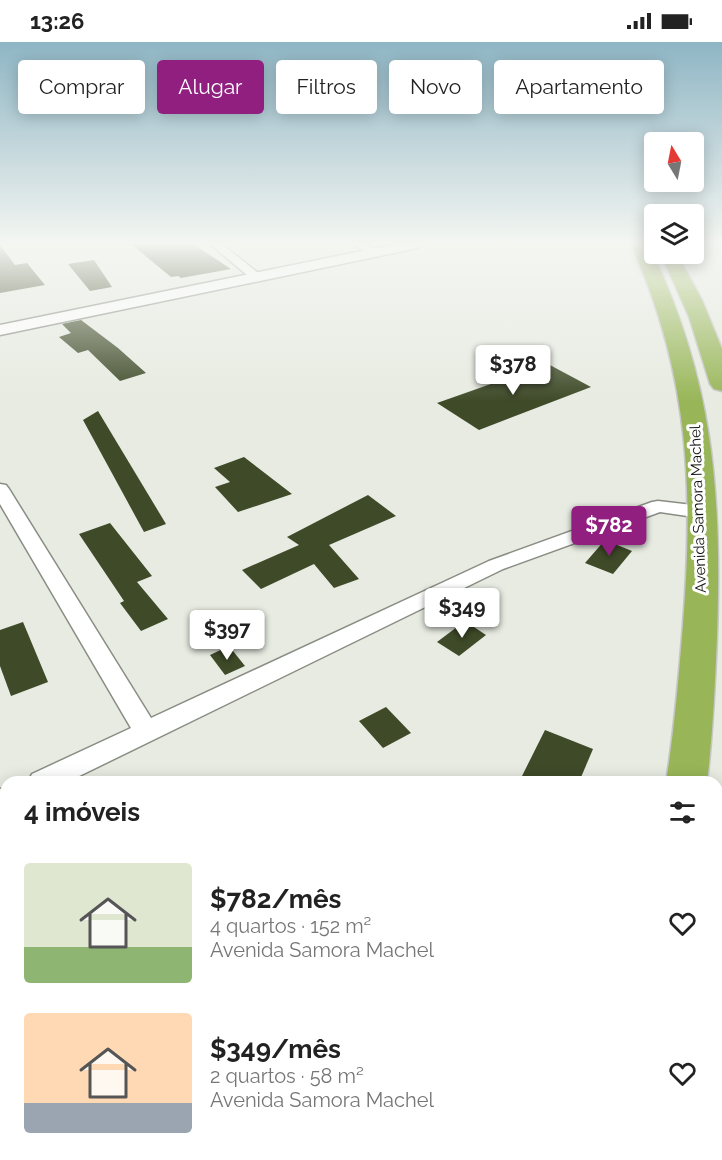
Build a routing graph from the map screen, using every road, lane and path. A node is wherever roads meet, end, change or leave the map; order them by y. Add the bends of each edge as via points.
1 (164, 296) edge
2 (661, 296) edge
3 (689, 296) edge
4 (0, 330) edge
5 (722, 384) edge
6 (0, 489) edge
7 (701, 512) junction
8 (146, 731) junction
9 (53, 776) edge
10 (687, 776) edge

1 - 4 street
2 - 7 highway, Avenida Samora Machel via 681,356 696,421
3 - 5 highway
6 - 8 street
7 - 8 street via 658,506 496,565
7 - 10 highway, Avenida Samora Machel via 703,583 694,736
8 - 9 street

